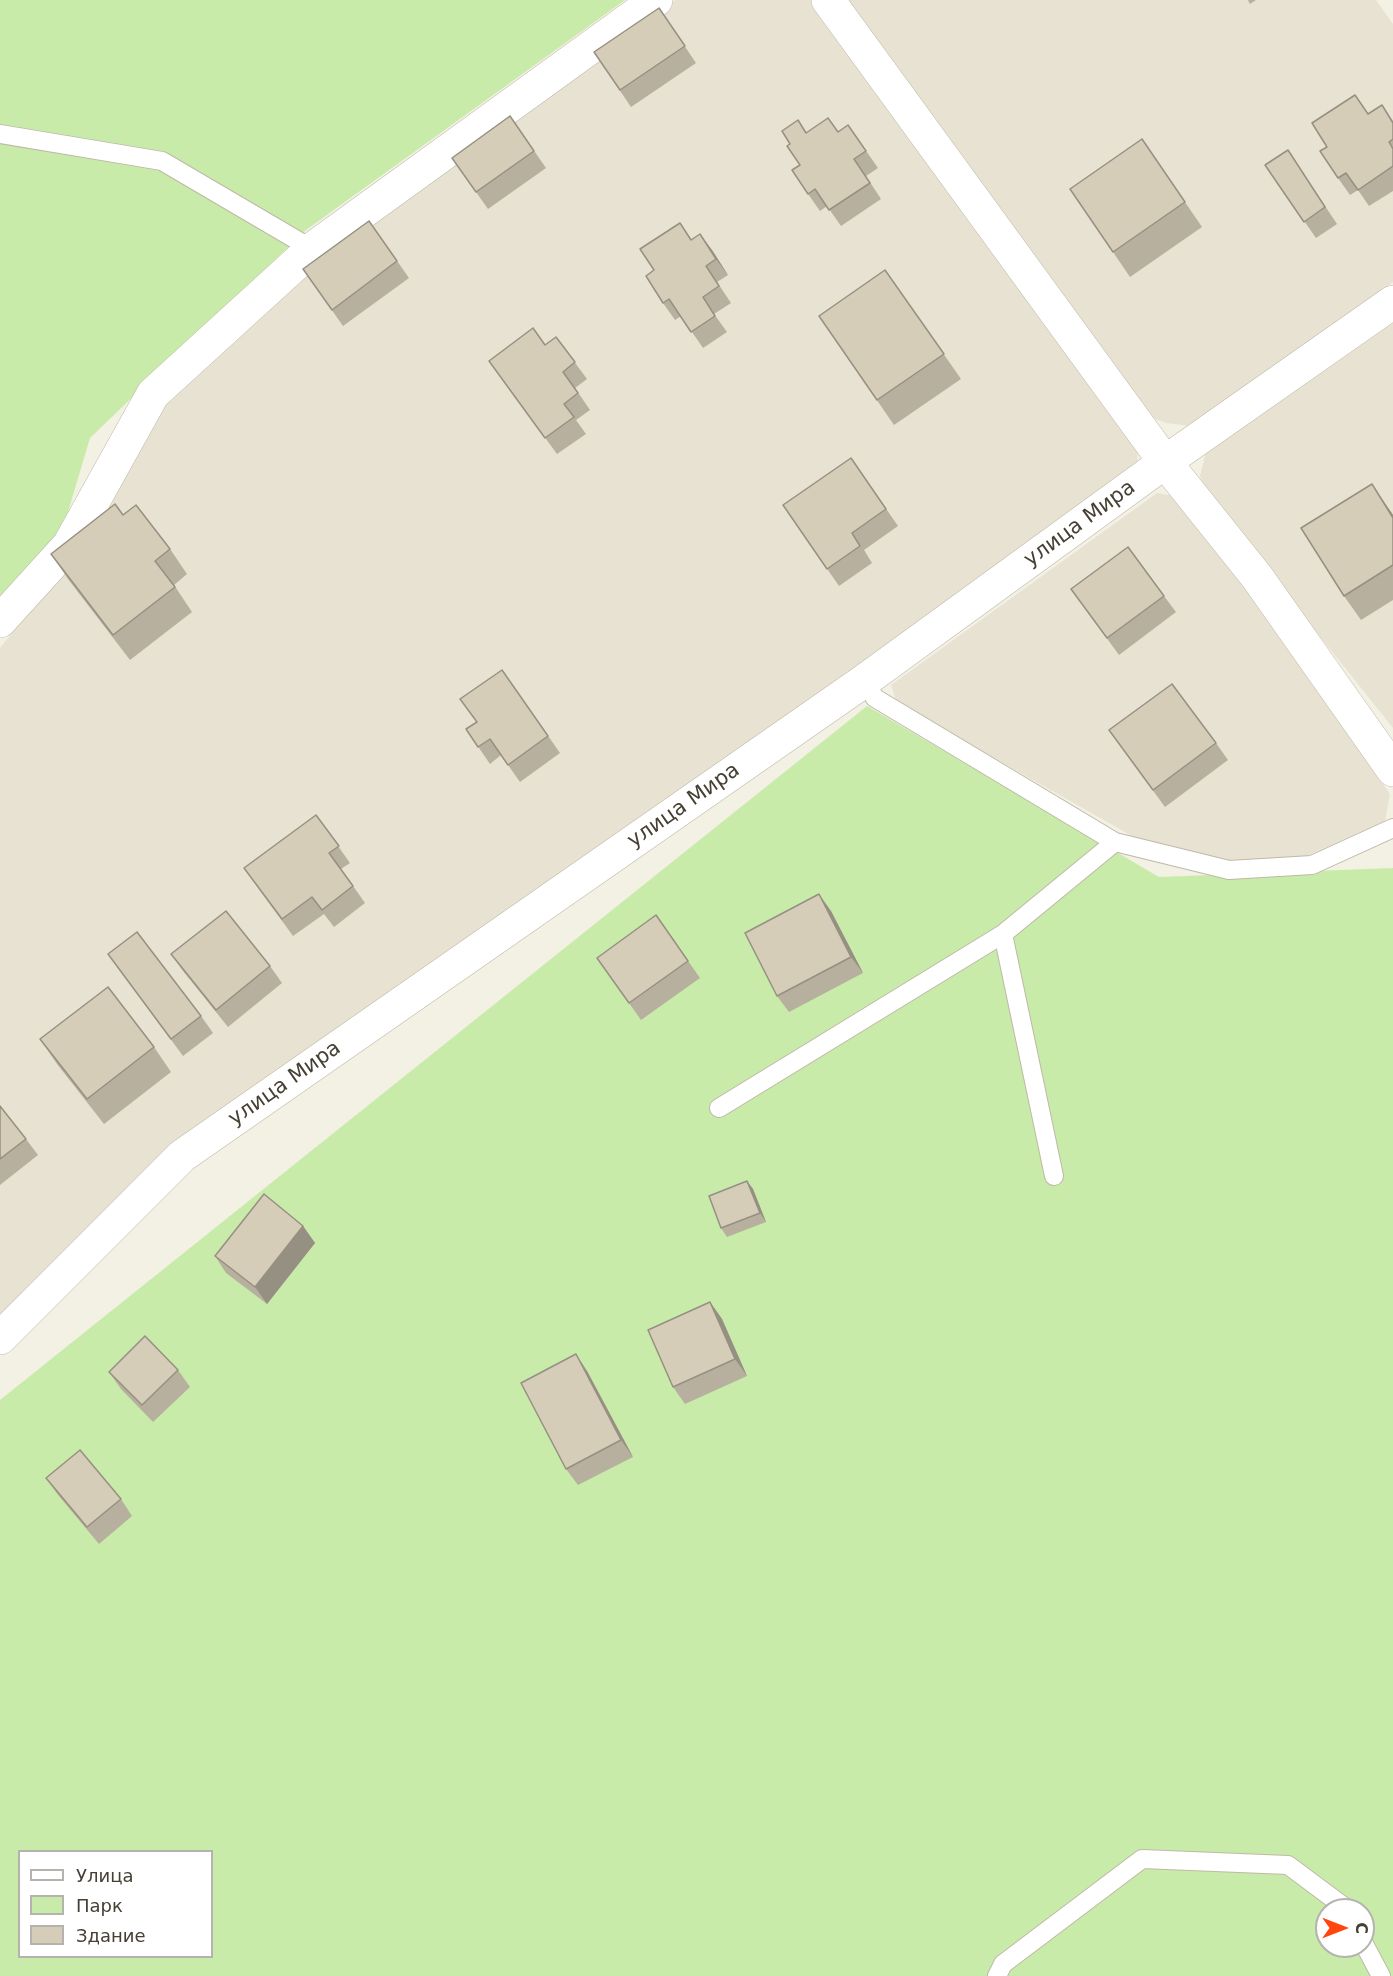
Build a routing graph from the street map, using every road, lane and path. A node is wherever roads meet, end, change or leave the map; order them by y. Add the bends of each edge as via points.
1 (656, 0) edge
2 (828, 0) edge
3 (0, 135) edge
4 (312, 249) junction
5 (1393, 302) edge
6 (1165, 462) junction
7 (0, 621) edge
8 (864, 681) junction
9 (1393, 770) edge
10 (1393, 828) edge
11 (1115, 842) junction
12 (1003, 934) junction
13 (719, 1108) dead end
14 (1054, 1176) dead end
15 (0, 1338) edge
16 (1332, 1898) edge
17 (1371, 1958) edge
18 (997, 1976) edge
19 (1381, 1976) edge

1 - 4 street
2 - 6 street
3 - 4 lane via 162,161
4 - 7 street via 153,394 69,545
5 - 6 street, улица Мира
6 - 8 street, улица Мира
6 - 9 street via 1257,577
8 - 11 lane via 875,698
8 - 15 street, улица Мира via 182,1156
10 - 11 lane via 1312,865 1229,870
11 - 12 lane
12 - 13 lane
12 - 14 lane
16 - 18 lane via 1288,1865 1142,1859 1004,1964
17 - 19 lane

